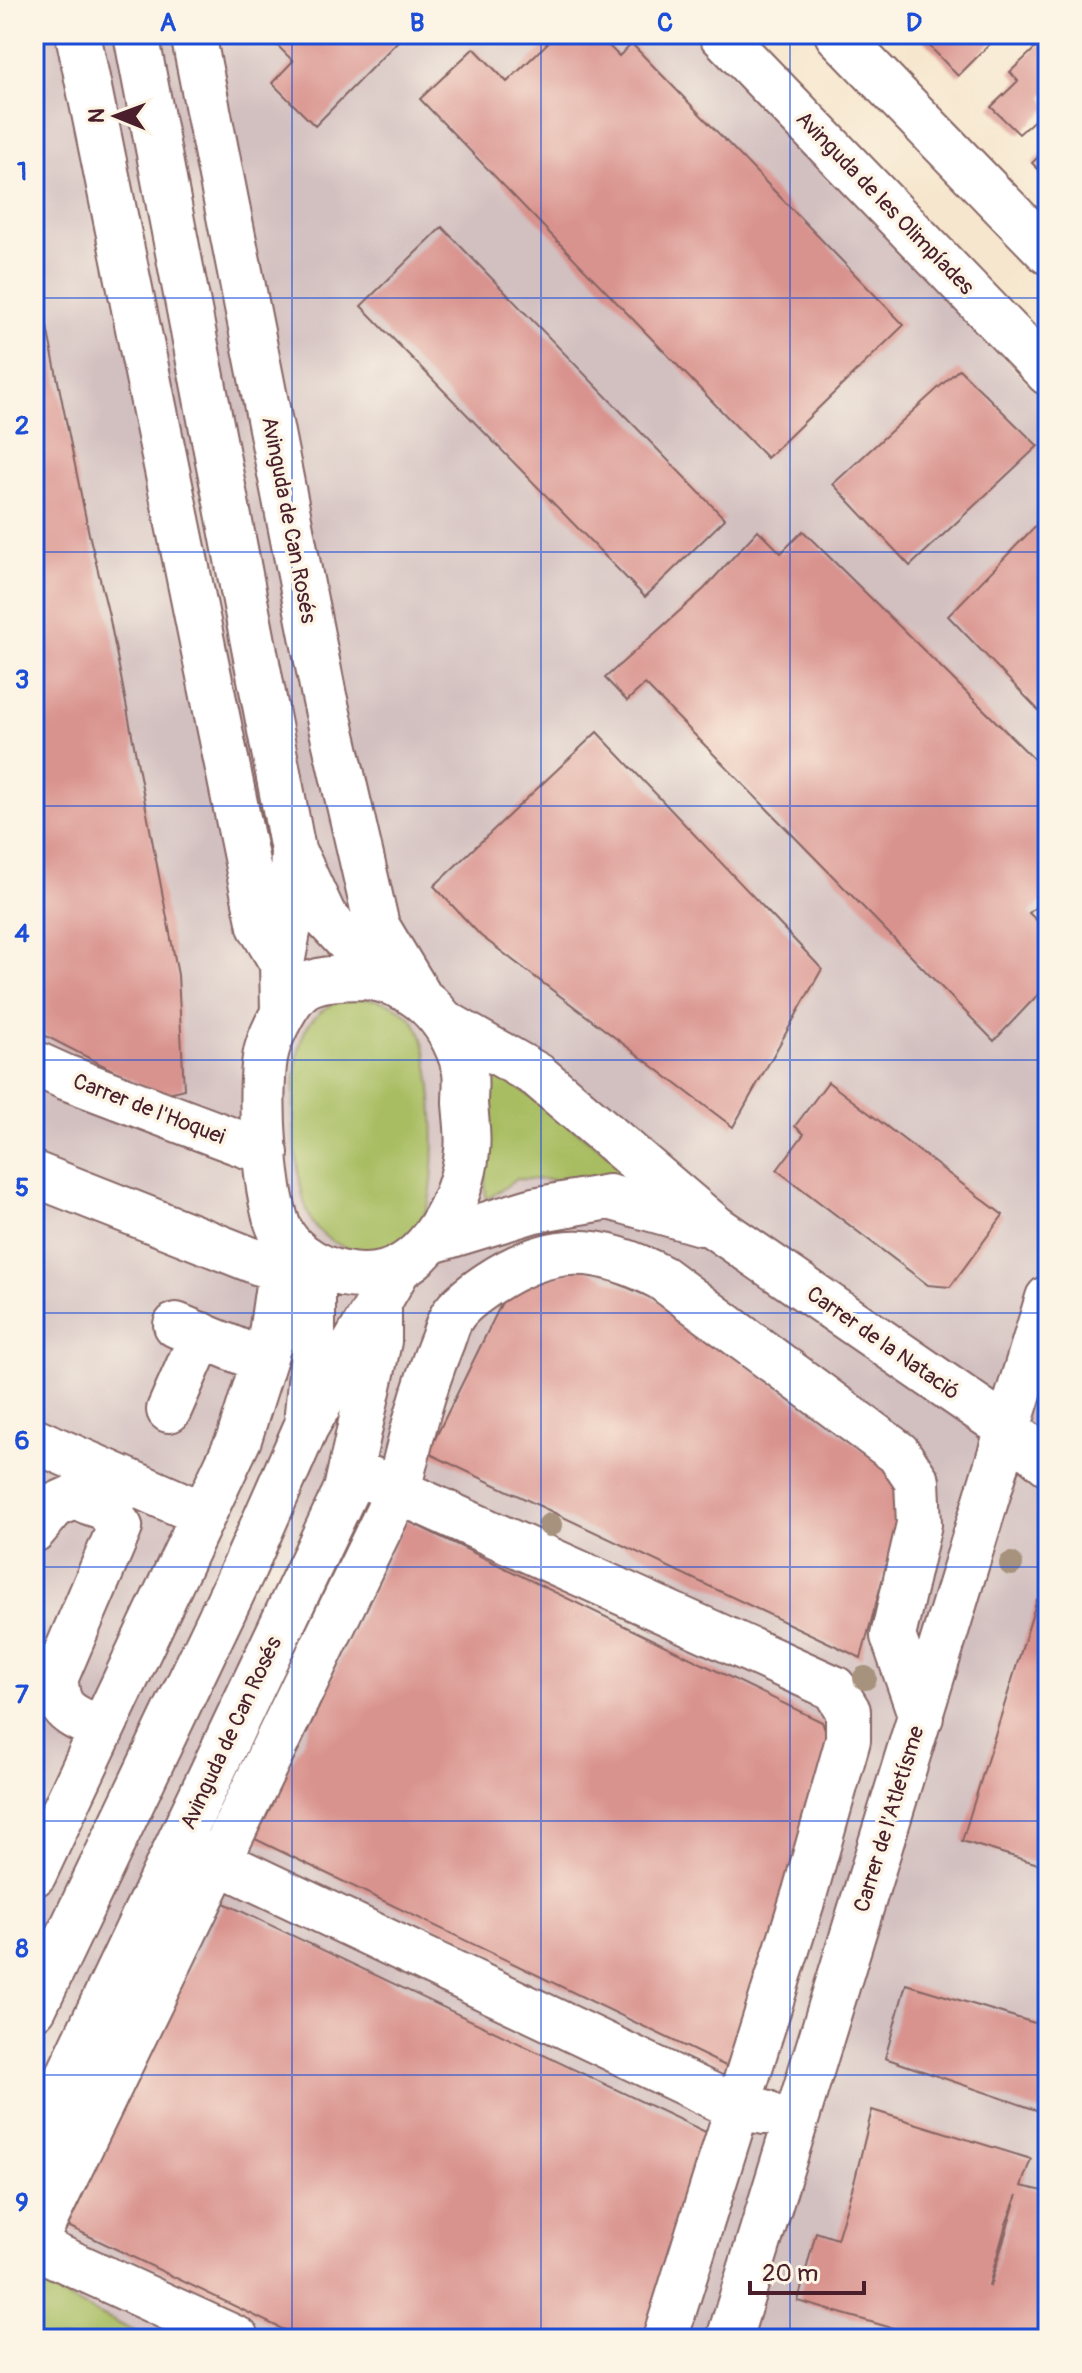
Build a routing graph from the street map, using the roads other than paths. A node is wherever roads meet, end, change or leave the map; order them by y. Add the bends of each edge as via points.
1 (78, 34) edge
2 (136, 34) edge
3 (193, 34) edge
4 (721, 34) edge
5 (837, 34) edge
6 (1048, 252) edge
7 (1048, 373) edge
8 (293, 850) junction
9 (282, 963) junction
10 (414, 998) junction
11 (283, 1012) junction
12 (34, 1063) edge
13 (266, 1153) junction
14 (34, 1174) edge
15 (34, 1201) edge
16 (715, 1227) junction
17 (432, 1241) junction
18 (287, 1267) junction
19 (389, 1286) junction
20 (1048, 1298) edge
21 (263, 1361) junction
22 (169, 1410) dead end
23 (306, 1427) junction
24 (1007, 1428) junction
25 (34, 1440) edge
26 (1048, 1463) edge
27 (351, 1470) junction
28 (398, 1491) junction
29 (203, 1514) junction
30 (34, 1530) edge
31 (45, 1685) edge
32 (921, 1717) junction
33 (102, 1730) junction
34 (179, 1843) junction
35 (218, 1861) junction
36 (34, 1874) edge
37 (34, 2008) edge
38 (736, 2107) junction
39 (797, 2118) junction
40 (34, 2148) edge
41 (34, 2244) edge
42 (237, 2339) edge
43 (665, 2339) edge
44 (729, 2339) edge

1 - 9 street via 260,926
2 - 8 street
3 - 10 street, Avinguda de Can Rosés via 324,696 377,926
4 - 7 street, Avinguda de les Olimpíades
5 - 6 street
8 - 9 street via 291,916
8 - 10 street via 324,916
9 - 11 street
10 - 11 street via 331,978 303,987
10 - 16 street, Carrer de la Natació via 537,1075
10 - 17 street via 464,1068 467,1152 454,1204
11 - 13 street via 266,1050
12 - 13 street, Carrer de l'Hoquei
13 - 18 street via 271,1203
14 - 18 street
15 - 18 street
16 - 17 street, Carrer de la Natació via 609,1197 534,1210
16 - 24 street, Carrer de la Natació
17 - 19 street
18 - 19 street via 375,1275
18 - 21 street
18 - 23 street via 313,1352
19 - 23 street
19 - 27 street, Avinguda de Can Rosés
20 - 24 street, Carrer de l'Atletísme
21 - 22 street via 189,1330
21 - 29 street via 239,1439
23 - 37 street
24 - 26 street, Carrer de la Natació
24 - 32 street, Carrer de l'Atletísme
25 - 29 street
27 - 28 street
27 - 34 street, Avinguda de Can Rosés
28 - 32 street via 428,1377 453,1314 512,1269 557,1253 597,1252 635,1264 662,1278 898,1453 917,1481 919,1524 893,1636
28 - 35 street
28 - 38 street via 834,1688 848,1711 848,1740
29 - 33 street
30 - 31 street via 54,1506 74,1497 106,1508 120,1527
31 - 33 street via 61,1706
32 - 39 street, Carrer de l'Atletísme
33 - 36 street
34 - 35 street
34 - 40 street, Avinguda de Can Rosés
35 - 38 street
35 - 41 street
38 - 39 street
38 - 43 street
39 - 44 street, Carrer de l'Atletísme
41 - 42 street

